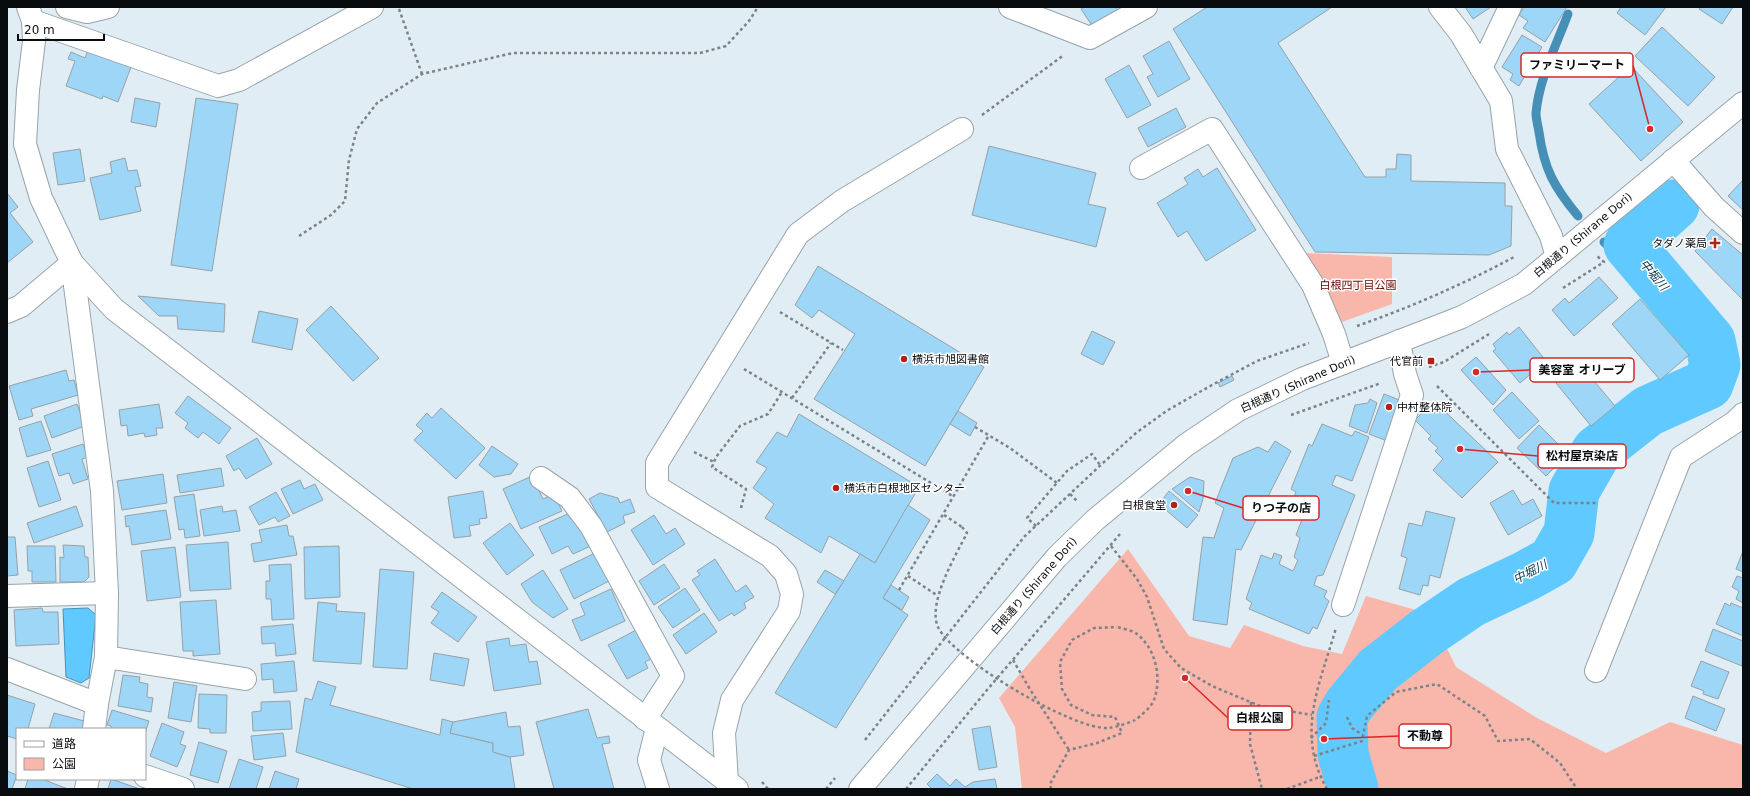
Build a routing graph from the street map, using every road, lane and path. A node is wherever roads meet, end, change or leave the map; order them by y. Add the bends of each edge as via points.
1 (67, 7) edge
2 (108, 7) edge
3 (372, 7) edge
4 (398, 7) edge
5 (758, 7) edge
6 (1010, 7) edge
7 (1146, 7) edge
8 (1440, 7) edge
9 (1510, 7) edge
10 (31, 14) edge
11 (1057, 59) dead end
12 (1481, 68) junction
13 (422, 74) junction
14 (1743, 103) edge
15 (962, 129) joint
16 (1141, 168) dead end
17 (1680, 168) junction
18 (1743, 233) edge
19 (299, 236) dead end
20 (1579, 239) junction
21 (1557, 256) junction
22 (72, 263) junction
23 (1557, 291) dead end
24 (758, 298) junction
25 (7, 312) edge
26 (1494, 331) dead end
27 (1399, 341) junction
28 (831, 343) junction
29 (844, 350) dead end
30 (723, 356) junction
31 (1343, 363) junction
32 (1413, 372) junction
33 (782, 392) junction
34 (792, 398) junction
35 (1743, 414) edge
36 (1290, 416) dead end
37 (975, 427) dead end
38 (989, 435) junction
39 (690, 450) dead end
40 (714, 462) junction
41 (1100, 465) dead end
42 (541, 478) dead end
43 (1057, 483) junction
44 (954, 497) junction
45 (1596, 503) dead end
46 (740, 514) dead end
47 (944, 515) junction
48 (1036, 526) dead end
49 (1124, 530) dead end
50 (1111, 546) junction
51 (908, 576) junction
52 (899, 590) dead end
53 (107, 593) junction
54 (7, 596) edge
55 (938, 596) junction
56 (1343, 605) joint
57 (106, 656) junction
58 (1013, 660) junction
59 (7, 669) edge
60 (1596, 671) dead end
61 (245, 679) dead end
62 (1328, 700) dead end
63 (1250, 702) junction
64 (97, 704) junction
65 (1312, 715) junction
66 (1347, 717) dead end
67 (651, 724) junction
68 (94, 728) edge
69 (1363, 735) junction
70 (1311, 738) junction
71 (1069, 750) junction
72 (1314, 756) junction
73 (146, 776) edge
74 (1322, 776) junction
75 (732, 785) edge
76 (183, 789) edge
77 (658, 789) edge
78 (860, 789) edge
79 (906, 789) edge
80 (1050, 789) edge
81 (1262, 789) edge
82 (1287, 789) edge
83 (1327, 789) edge
84 (1577, 789) edge

1 - 2 street via 87,12
3 - 10 street via 239,80 218,86
4 - 13 path
5 - 13 path via 750,21 726,46 700,52 513,53
6 - 7 street via 1090,38
8 - 12 street via 1462,34
9 - 12 street
10 - 22 street via 34,41 28,90 26,144 41,198
11 - 15 path
12 - 21 street via 1501,101 1507,149 1551,236
13 - 19 path via 377,103 357,129 345,201 331,215
14 - 17 street, 白根通り (Shirane Dori)
15 - 24 street via 842,201 798,234
16 - 31 street via 1212,129 1313,285 1334,334
17 - 18 street via 1714,207
17 - 20 street, 白根通り (Shirane Dori)
20 - 21 street, 白根通り (Shirane Dori)
20 - 23 path via 1604,262
21 - 27 street, 白根通り (Shirane Dori) via 1517,288 1462,317
22 - 25 street via 21,306
22 - 53 street via 102,491
22 - 67 street via 114,309
24 - 28 path
24 - 30 street
26 - 32 path via 1444,362
27 - 31 street, 白根通り (Shirane Dori)
27 - 32 street
28 - 29 path
28 - 34 path
30 - 33 path
30 - 75 street via 658,463 657,487 770,556 786,574 792,594 789,611 732,700 724,733
31 - 78 street, 白根通り (Shirane Dori) via 1302,379 1238,410 1186,445 1095,520 1056,558
32 - 36 path
32 - 45 path via 1554,503
32 - 56 street via 1412,395
33 - 34 path
33 - 40 path via 768,414 740,426
34 - 44 path
35 - 60 street via 1735,422 1681,457
37 - 38 path
38 - 43 path
38 - 44 path
39 - 40 path
40 - 46 path via 712,466 746,489
41 - 43 path via 1092,454 1067,471
42 - 67 street via 570,498 590,526 673,676
43 - 48 path via 1027,518
44 - 47 path
47 - 51 path
47 - 55 path, bridge via 967,533
49 - 50 path
50 - 58 path
50 - 63 path via 1137,579 1147,597 1164,648 1181,668 1212,686
51 - 52 path
51 - 55 path
53 - 54 street
53 - 57 street
55 - 71 path, bridge via 935,607 938,626 954,647 990,675 1075,721 1108,728 1135,720 1153,701 1159,677 1151,651 1136,633 1117,626 1094,628 1072,640 1060,662 1062,689 1071,705 1092,715 1115,717 1122,733
56 - 65 path via 1318,686
57 - 61 street
57 - 64 street
58 - 71 path
58 - 79 path
59 - 64 street
62 - 70 path via 1326,724
63 - 65 path
63 - 81 path via 1250,744
64 - 68 street
65 - 70 path
66 - 69 path via 1352,728
67 - 75 street
67 - 77 street via 649,760
69 - 72 path via 1362,741
69 - 84 path via 1367,716 1396,692 1437,684 1485,716 1498,741 1530,739 1560,763
70 - 72 path
71 - 80 path via 1050,784
72 - 74 path
73 - 76 street
74 - 82 path
74 - 83 path

